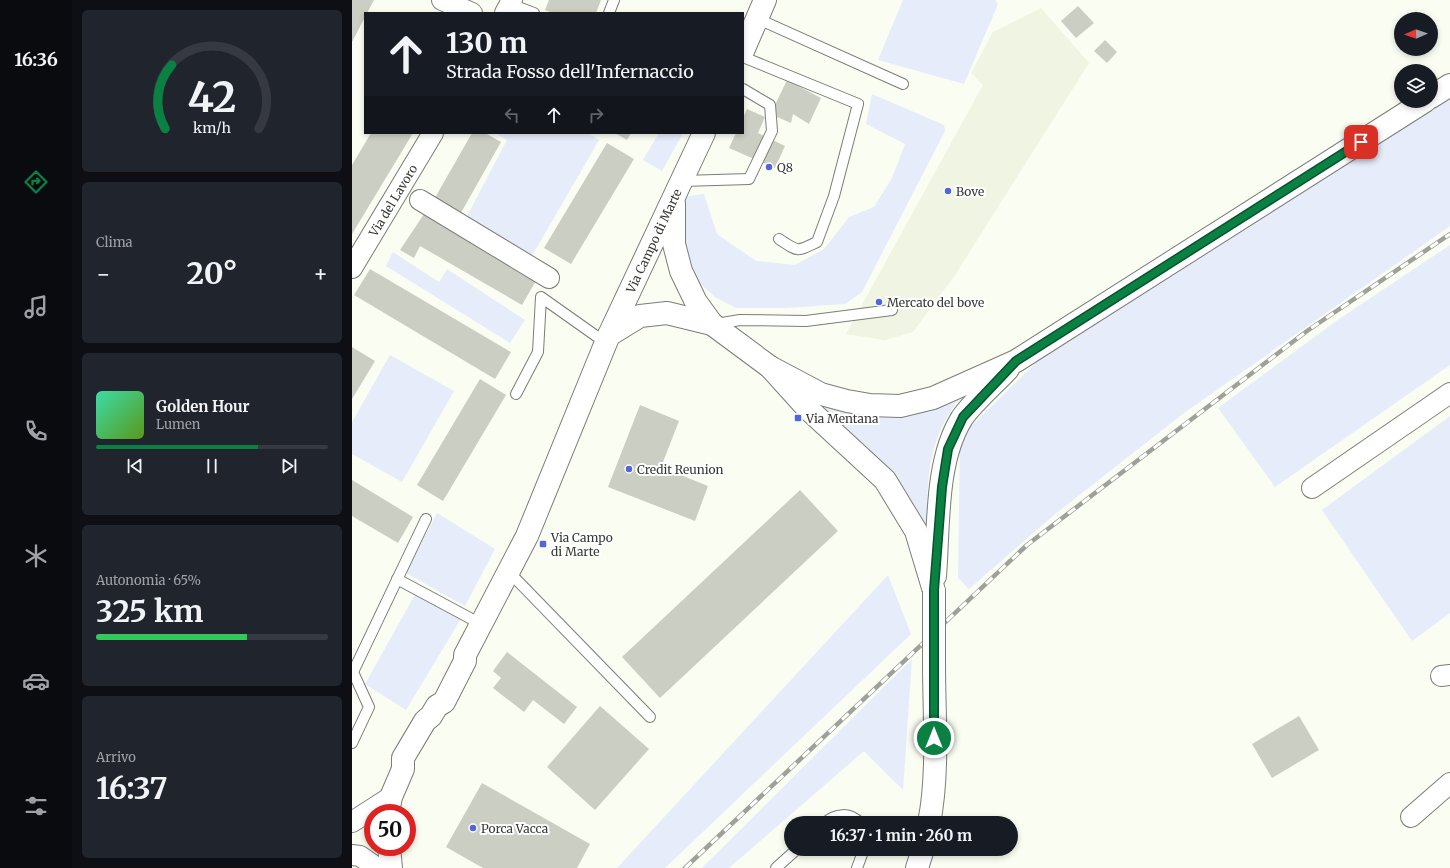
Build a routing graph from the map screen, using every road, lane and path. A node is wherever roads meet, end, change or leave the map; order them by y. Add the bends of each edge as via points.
1 (442, 0) edge
2 (614, 0) edge
3 (509, 6) edge
4 (761, 9) edge
5 (470, 12) edge
6 (530, 12) edge
7 (609, 12) edge
8 (744, 49) edge
9 (744, 57) edge
10 (903, 84) dead end
11 (1450, 85) edge
12 (744, 90) edge
13 (1438, 93) edge
14 (1414, 108) edge
15 (432, 134) edge
16 (704, 134) edge
17 (678, 189) junction
18 (420, 200) dead end
19 (779, 239) dead end
20 (352, 268) edge
21 (551, 274) joint
22 (541, 297) junction
23 (892, 310) dead end
24 (712, 324) junction
25 (608, 339) junction
26 (1016, 361) junction
27 (770, 367) junction
28 (1450, 393) edge
29 (516, 394) dead end
30 (1312, 488) dead end
31 (426, 519) dead end
32 (509, 572) junction
33 (397, 579) junction
34 (934, 590) junction
35 (481, 624) junction
36 (650, 717) dead end
37 (352, 743) edge
38 (1450, 783) edge
39 (390, 804) edge
40 (837, 816) edge
41 (850, 816) edge
42 (930, 816) edge
43 (364, 817) edge
44 (1411, 817) dead end
45 (352, 822) edge
46 (352, 855) edge
47 (390, 856) edge
48 (789, 856) edge
49 (861, 856) edge
50 (921, 856) edge
51 (377, 868) edge
52 (391, 868) edge
53 (776, 868) edge
54 (857, 868) edge
55 (917, 868) edge

1 - 5 street
2 - 7 lane
3 - 6 lane
4 - 8 main road
4 - 10 lane
9 - 19 lane via 858,104 834,196 817,242 796,250
11 - 13 main road
12 - 17 lane via 770,105 772,131 749,180
14 - 26 main road
15 - 20 street, Via del Lavoro
16 - 17 main road, Via Campo di Marte
17 - 24 main road via 674,244 681,271 696,302
17 - 25 main road, Via Campo di Marte
18 - 21 street
21 - 22 lane
22 - 25 lane
22 - 29 lane via 538,352
23 - 24 lane via 806,322 740,320
24 - 25 main road via 667,313 640,316
24 - 27 main road
25 - 32 main road, Via Campo di Marte via 527,536
26 - 27 main road via 933,398 900,406 870,405 821,394
26 - 34 main road via 963,417 948,449 942,487
27 - 34 main road via 807,408 885,480 916,531
28 - 30 street
31 - 33 lane
32 - 35 main road, Via Campo di Marte
32 - 36 lane
33 - 35 lane
33 - 37 lane via 353,672 369,707
34 - 42 main road, bridge via 934,775
35 - 39 main road, Via Campo di Marte via 465,655 466,661 444,702 434,711 431,728 409,765 403,769
38 - 44 street
40 - 41 lane
43 - 45 street, Via Campo di Marte
46 - 51 street via 360,856
47 - 52 main road
48 - 53 lane
49 - 54 lane
50 - 55 main road

